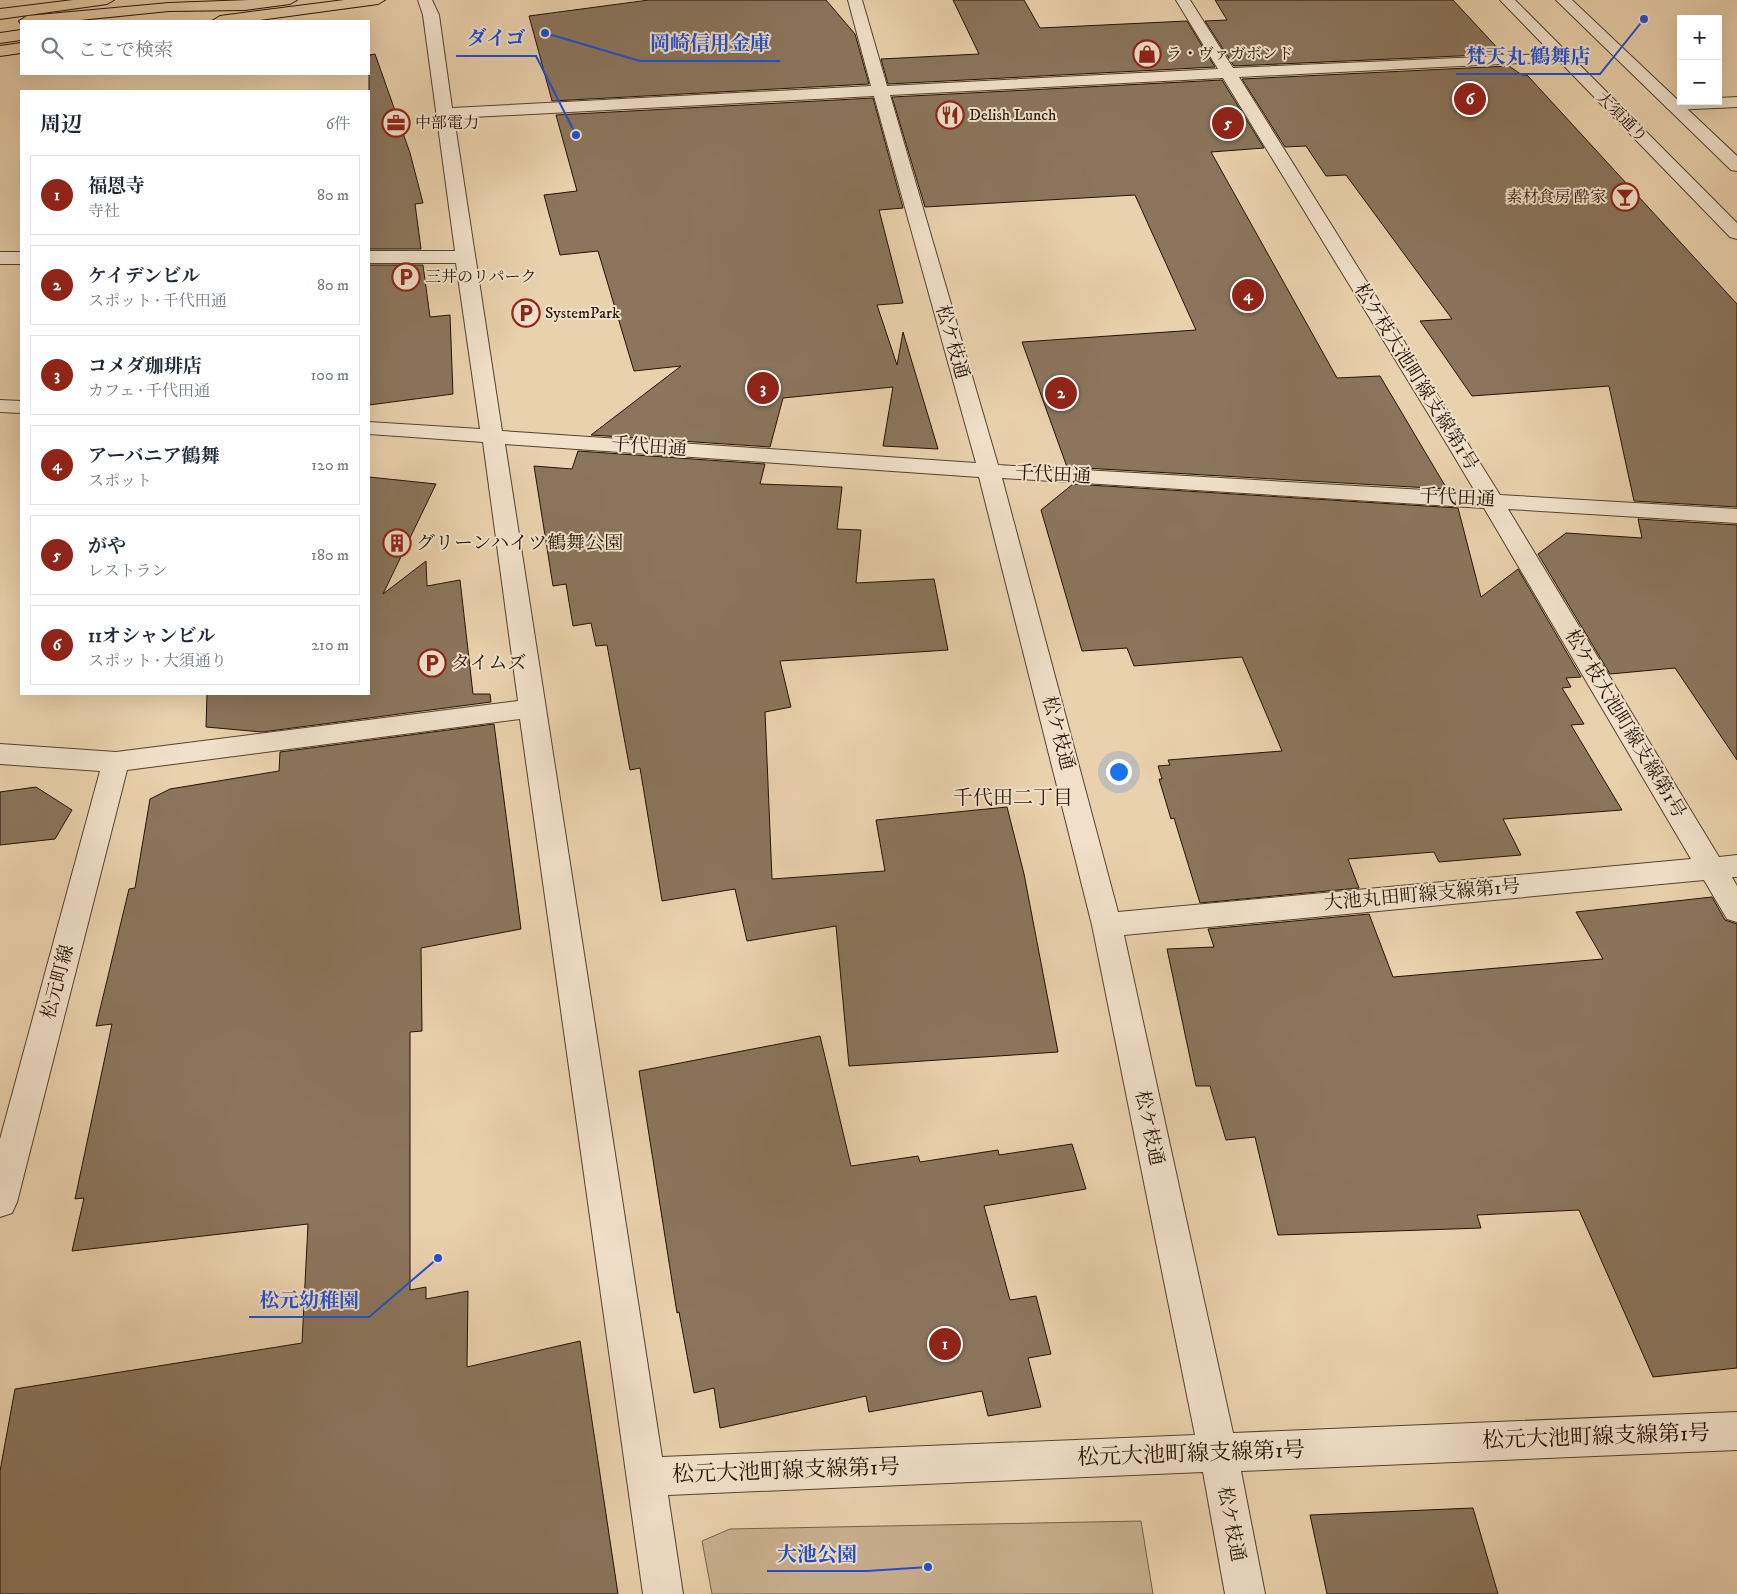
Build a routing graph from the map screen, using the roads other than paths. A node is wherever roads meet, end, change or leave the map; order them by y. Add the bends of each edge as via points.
1 (107, 0) edge
2 (290, 0) edge
3 (378, 0) edge
4 (425, 0) edge
5 (855, 0) edge
6 (1183, 0) edge
7 (1507, 0) edge
8 (1563, 0) edge
9 (263, 4) junction
10 (0, 14) edge
11 (37, 20) edge
12 (136, 20) edge
13 (228, 20) edge
14 (20, 22) edge
15 (0, 24) edge
16 (20, 35) edge
17 (0, 38) edge
18 (20, 48) edge
19 (0, 51) edge
20 (1562, 56) junction
21 (1228, 72) junction
22 (880, 89) junction
23 (1737, 102) edge
24 (1673, 105) junction
25 (445, 113) junction
26 (1737, 166) edge
27 (1737, 233) edge
28 (370, 257) edge
29 (466, 257) junction
30 (0, 258) edge
31 (20, 258) edge
32 (0, 406) edge
33 (20, 407) edge
34 (370, 428) edge
35 (491, 435) junction
36 (990, 471) junction
37 (1492, 500) junction
38 (1737, 516) edge
39 (532, 708) junction
40 (0, 754) edge
41 (116, 762) junction
42 (1724, 867) edge
43 (1737, 911) edge
44 (1107, 925) junction
45 (0, 1202) edge
46 (1737, 1431) edge
47 (1218, 1453) junction
48 (645, 1477) junction
49 (663, 1594) edge
50 (1244, 1594) edge

1 - 10 main road
2 - 9 main road
3 - 13 main road
4 - 25 street via 430,8
5 - 22 street, 松ケ枝通
6 - 21 street, 松ケ枝大池町線支線第1号
7 - 20 street, 大須通り
8 - 24 street
9 - 11 main road via 169,7
9 - 12 main road
14 - 15 main road
16 - 17 main road
18 - 19 main road
20 - 21 street
20 - 27 street, 大須通り
21 - 22 street
21 - 37 street, 松ケ枝大池町線支線第1号
22 - 25 street
22 - 36 street, 松ケ枝通
23 - 24 street
24 - 26 street
25 - 29 street
28 - 29 street
29 - 35 street
30 - 31 street
32 - 33 street
34 - 35 street, 千代田通
35 - 36 street, 千代田通
35 - 39 street via 498,462
36 - 37 street, 千代田通
36 - 44 street, 松ケ枝通
37 - 38 street, 千代田通
37 - 42 street, 松ケ枝大池町線支線第1号
39 - 41 street
39 - 48 street
40 - 41 street
41 - 45 street, 松元町線
42 - 43 street, 松ケ枝大池町線支線第1号
42 - 44 street, 大池丸田町線支線第1号
44 - 47 street, 松ケ枝通
46 - 47 street, 松元大池町線支線第1号
47 - 48 street, 松元大池町線支線第1号
47 - 50 street, 松ケ枝通
48 - 49 street

